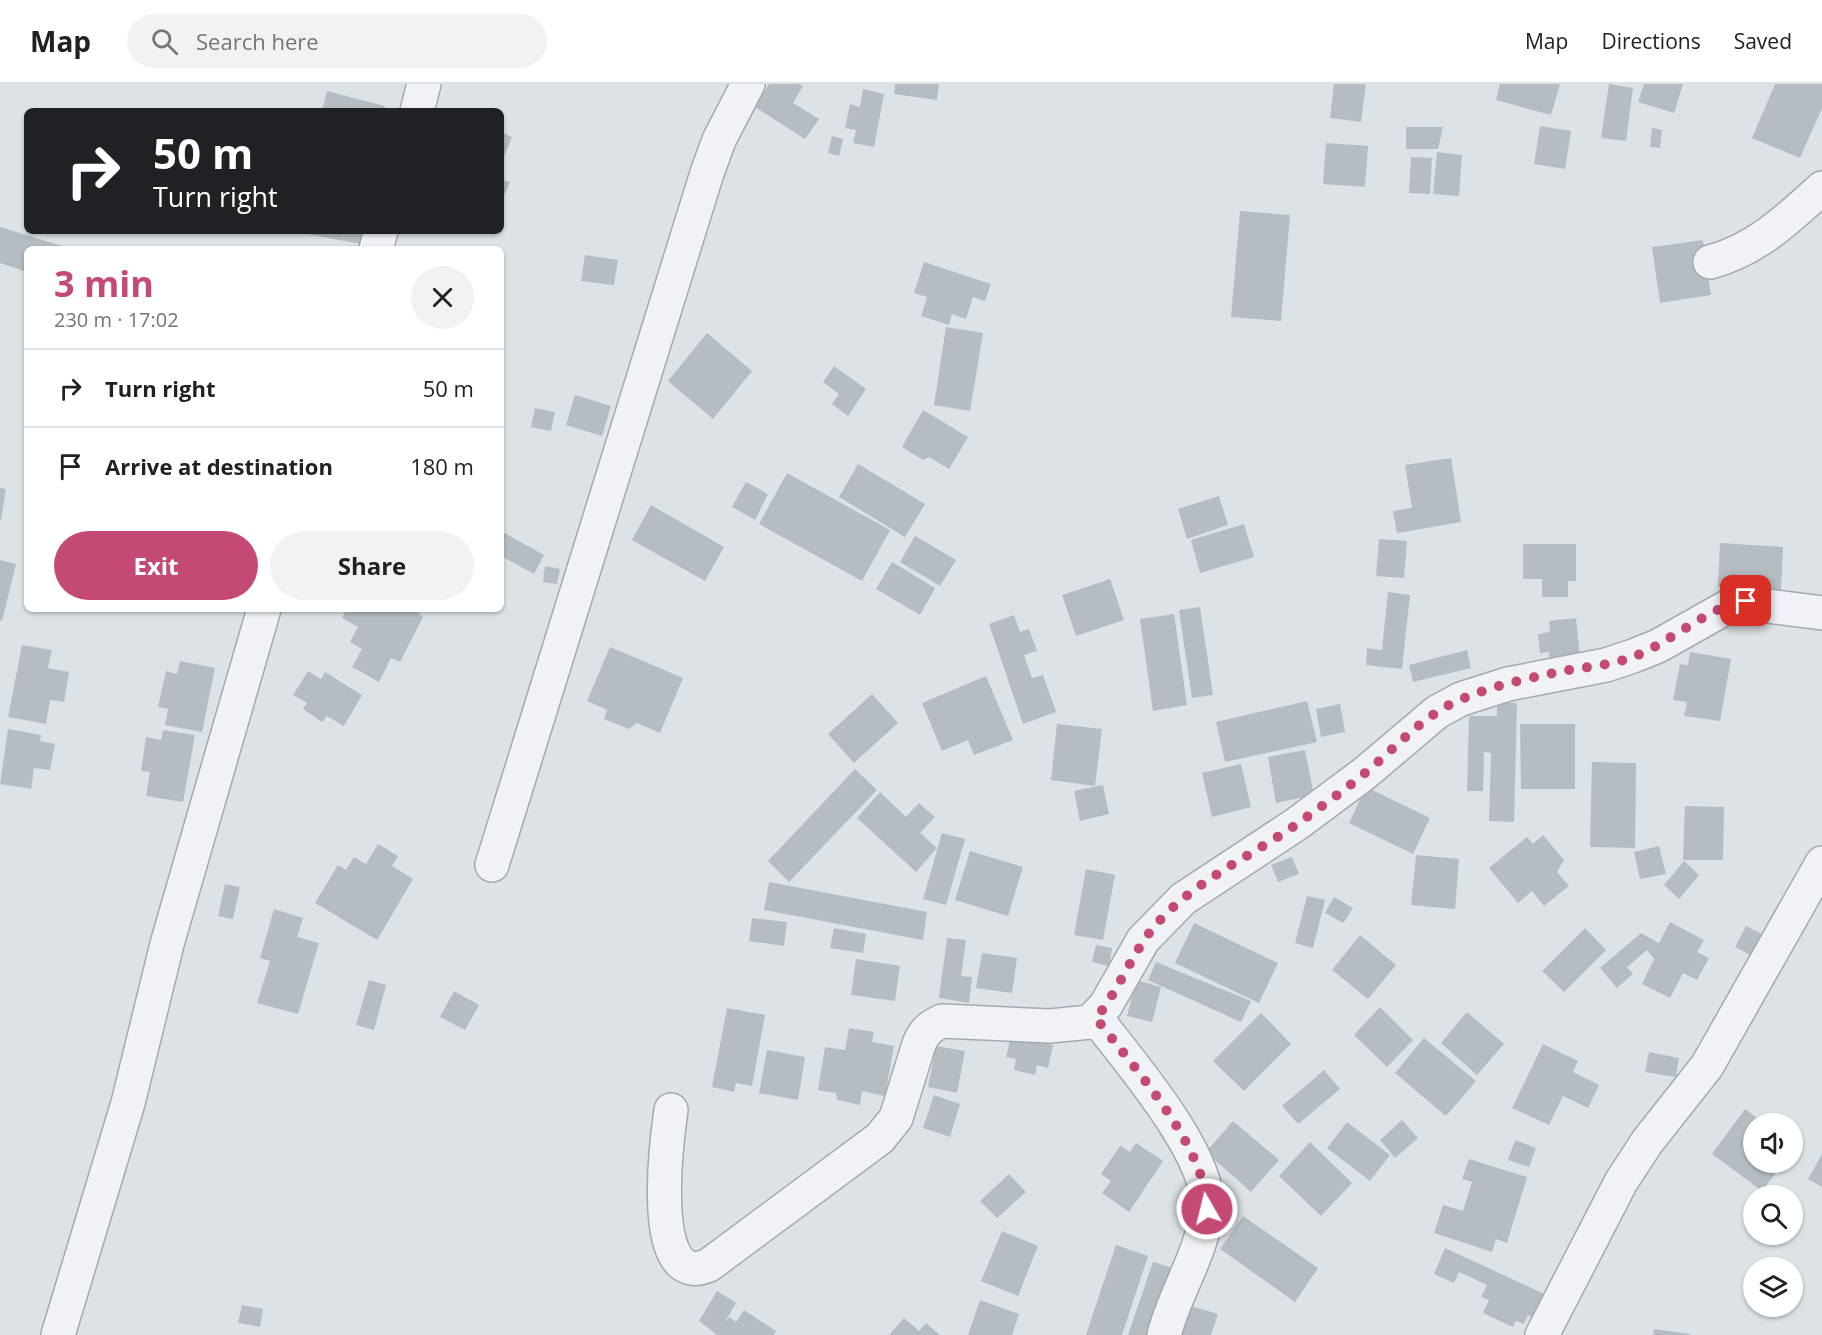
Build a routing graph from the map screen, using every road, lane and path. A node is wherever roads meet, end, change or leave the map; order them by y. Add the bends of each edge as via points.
1 (424, 84) edge
2 (748, 84) edge
3 (418, 108) edge
4 (1822, 188) edge
5 (1710, 262) dead end
6 (263, 612) edge
7 (1822, 613) edge
8 (1822, 863) edge
9 (492, 865) dead end
10 (1096, 1018) junction
11 (671, 1110) dead end
12 (58, 1335) edge
13 (1164, 1335) edge
14 (1542, 1335) edge

1 - 3 street
2 - 9 street via 719,140 704,183
4 - 5 street via 1753,246
6 - 12 street via 167,944 128,1103
7 - 10 street via 1736,602 1633,657 1508,684 1461,699 1437,712 1298,823 1183,899 1143,940
8 - 14 street via 1707,1066 1621,1182
10 - 11 street via 1067,1026 942,1021 931,1026 919,1044 893,1124 880,1138 709,1265 699,1268 685,1266 675,1256 669,1241 664,1157
10 - 13 street via 1174,1122 1207,1190 1202,1233

